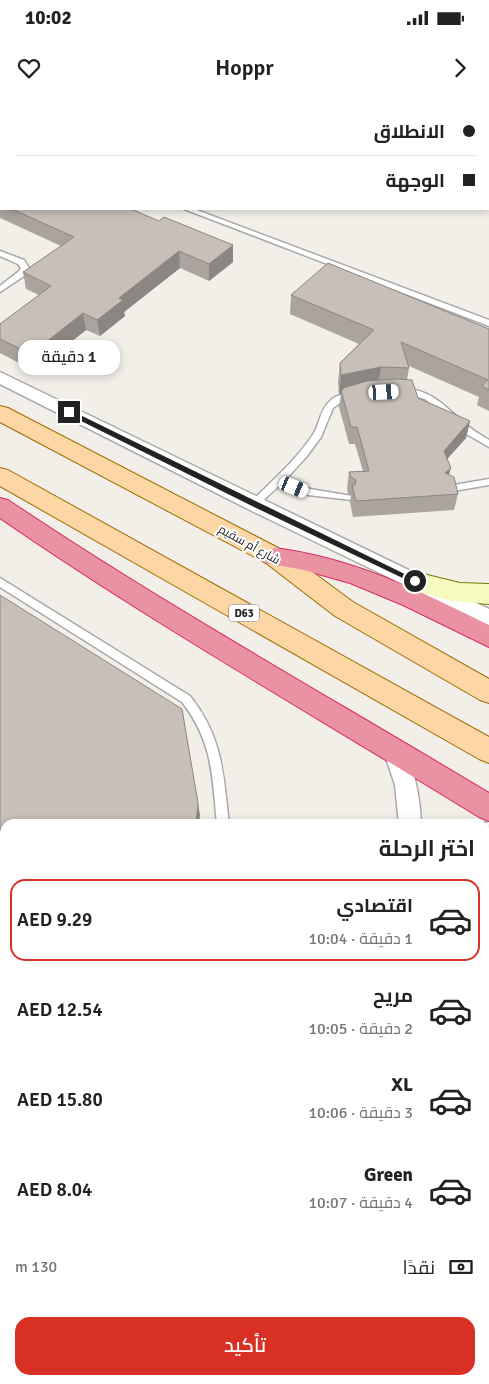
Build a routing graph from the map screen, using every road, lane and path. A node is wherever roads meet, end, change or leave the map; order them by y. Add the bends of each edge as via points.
1 (191, 210) edge
2 (0, 253) edge
3 (0, 290) edge
4 (489, 323) edge
5 (0, 377) edge
6 (394, 391) edge
7 (365, 393) edge
8 (0, 413) edge
9 (489, 444) edge
10 (0, 476) edge
11 (280, 480) junction
12 (489, 482) edge
13 (448, 489) edge
14 (350, 498) dead end
15 (254, 504) junction
16 (0, 506) edge
17 (284, 565) junction
18 (415, 581) junction
19 (0, 582) edge
20 (489, 594) edge
21 (489, 618) edge
22 (489, 637) edge
23 (489, 653) edge
24 (489, 692) edge
25 (394, 748) junction
26 (489, 751) edge
27 (489, 808) edge
28 (222, 819) edge
29 (410, 819) edge

1 - 4 lane
2 - 3 lane via 21,262 24,268
5 - 15 street
6 - 9 lane via 428,397
7 - 11 lane via 330,405 319,433
8 - 17 main road, شارع أم سقيم
10 - 26 main road, D63
11 - 14 lane via 308,492
11 - 15 lane
12 - 13 lane
15 - 18 street
16 - 25 highway via 142,599
17 - 22 highway via 321,563 359,575
17 - 23 highway via 349,583
17 - 24 main road, شارع أم سقيم via 344,609
18 - 20 main road via 462,594
18 - 21 street
19 - 28 lane via 186,699 208,729 214,747
25 - 27 highway
25 - 29 street via 408,790

